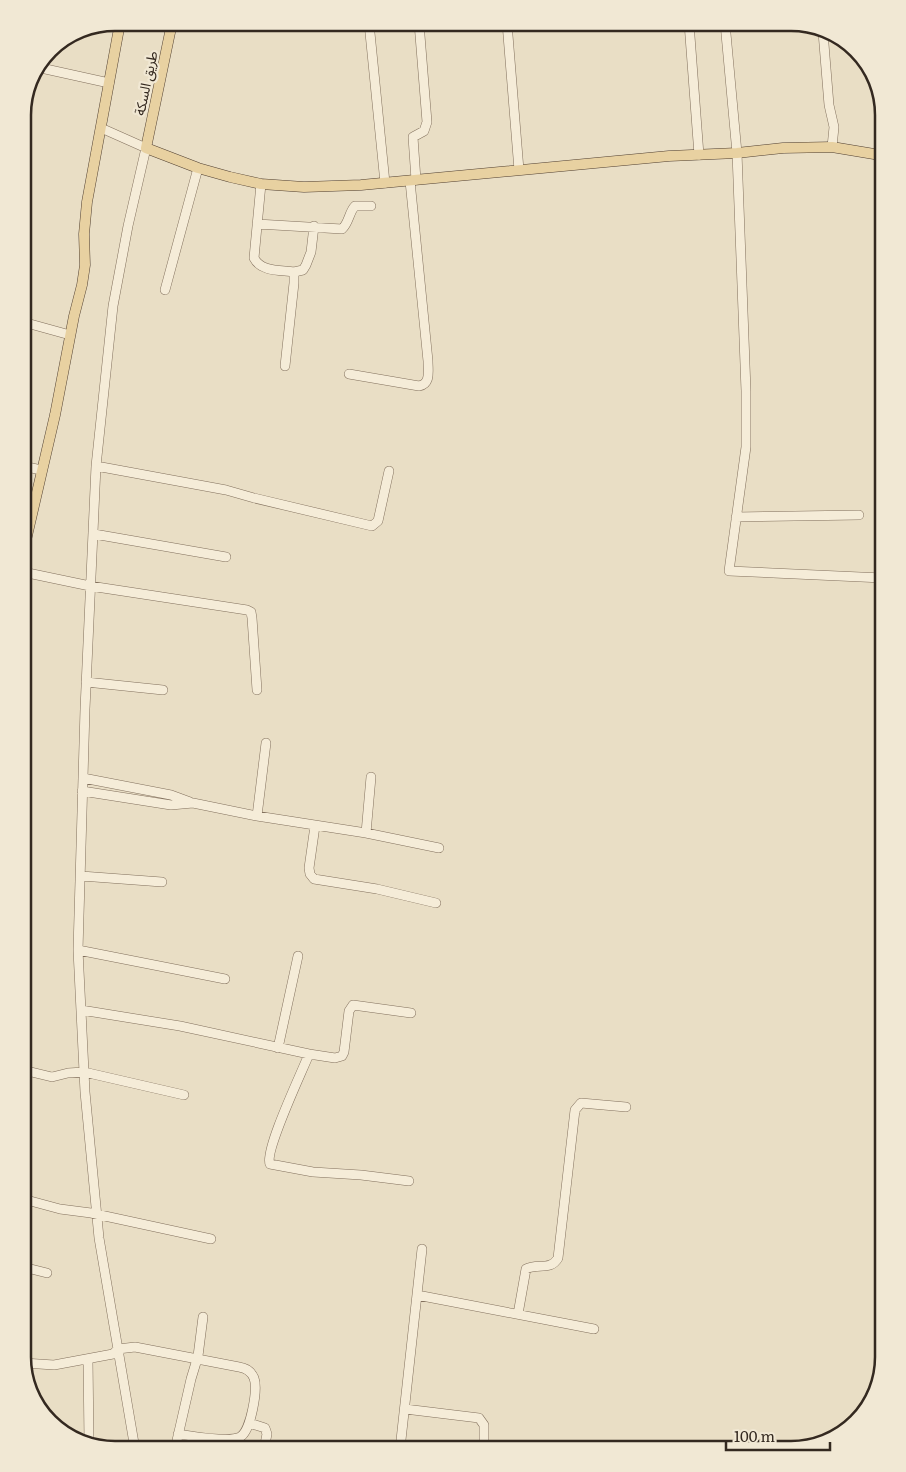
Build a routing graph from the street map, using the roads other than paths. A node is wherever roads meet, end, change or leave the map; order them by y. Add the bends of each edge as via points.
1 (118, 31) edge
2 (170, 31) edge
3 (370, 31) edge
4 (420, 31) edge
5 (508, 31) edge
6 (689, 31) edge
7 (726, 31) edge
8 (824, 39) edge
9 (46, 69) edge
10 (109, 83) junction
11 (101, 128) junction
12 (832, 147) junction
13 (146, 148) junction
14 (737, 153) junction
15 (875, 154) edge
16 (699, 155) junction
17 (198, 168) junction
18 (519, 170) junction
19 (413, 180) junction
20 (385, 183) junction
21 (261, 184) junction
22 (371, 206) dead end
23 (257, 224) junction
24 (314, 226) junction
25 (294, 272) junction
26 (166, 290) dead end
27 (31, 324) edge
28 (70, 335) junction
29 (285, 366) dead end
30 (349, 374) dead end
31 (96, 466) junction
32 (31, 468) edge
33 (41, 470) junction
34 (389, 471) dead end
35 (859, 515) dead end
36 (31, 516) edge
37 (736, 517) junction
38 (94, 534) junction
39 (226, 557) dead end
40 (31, 574) edge
41 (875, 578) edge
42 (90, 586) junction
43 (86, 682) junction
44 (163, 690) dead end
45 (257, 690) dead end
46 (266, 743) dead end
47 (371, 777) dead end
48 (83, 778) junction
49 (82, 791) junction
50 (192, 803) junction
51 (257, 816) junction
52 (315, 826) junction
53 (366, 833) junction
54 (439, 848) dead end
55 (81, 876) junction
56 (162, 882) dead end
57 (436, 903) dead end
58 (78, 950) junction
59 (298, 956) dead end
60 (225, 979) dead end
61 (80, 1010) junction
62 (410, 1013) dead end
63 (278, 1048) junction
64 (309, 1054) junction
65 (31, 1072) edge
66 (84, 1072) junction
67 (184, 1095) dead end
68 (626, 1107) dead end
69 (409, 1181) dead end
70 (31, 1201) edge
71 (96, 1214) junction
72 (211, 1239) dead end
73 (422, 1250) dead end
74 (31, 1269) edge
75 (48, 1273) dead end
76 (418, 1295) junction
77 (518, 1314) junction
78 (203, 1318) dead end
79 (594, 1329) dead end
80 (118, 1349) junction
81 (88, 1359) junction
82 (196, 1360) junction
83 (32, 1365) edge
84 (405, 1409) junction
85 (249, 1423) junction
86 (178, 1434) junction
87 (89, 1436) edge
88 (134, 1441) edge
89 (177, 1441) edge
90 (266, 1441) edge
91 (401, 1441) edge
92 (484, 1441) edge

1 - 10 main road
2 - 13 main road, طريق السكة
3 - 20 street
4 - 19 street via 427,122 424,131 413,137
5 - 18 street
6 - 16 street
7 - 14 street
8 - 12 street via 829,105 834,127
9 - 10 street
10 - 11 main road
11 - 13 street
11 - 28 main road via 87,202 84,272
12 - 14 main road
12 - 15 main road
13 - 17 main road
13 - 31 street via 114,306
14 - 16 main road
14 - 37 street via 746,447
16 - 18 main road
17 - 21 main road
17 - 26 street
18 - 19 main road
19 - 20 main road
19 - 30 street via 427,382 419,386
20 - 21 main road via 304,187
21 - 23 street
22 - 24 street via 355,206 342,228
23 - 24 street
23 - 25 street via 254,251 257,263 263,268
24 - 25 street via 308,261 302,270
25 - 29 street
27 - 28 street
28 - 33 main road
31 - 34 street via 226,490 372,526 378,522
31 - 38 street
32 - 33 street
33 - 36 main road
35 - 37 street
37 - 41 street via 729,571
38 - 39 street
38 - 42 street
40 - 42 street
42 - 43 street
42 - 45 street via 247,610 252,618
43 - 44 street
43 - 48 street
46 - 51 street
47 - 53 street
48 - 49 street
48 - 50 street via 171,795
49 - 50 street via 171,804
49 - 55 street
50 - 51 street
51 - 52 street
52 - 53 street
52 - 57 street via 309,868 314,879
53 - 54 street
55 - 56 street
55 - 58 street
58 - 60 street
58 - 61 street
59 - 63 street
61 - 63 street via 180,1026
61 - 66 street
62 - 64 street via 353,1005 349,1011 342,1056
63 - 64 street
64 - 69 street via 275,1137 270,1164 313,1172
65 - 66 street via 52,1077
66 - 67 street
66 - 71 street
68 - 77 street via 581,1103 575,1110 558,1258 552,1265 526,1269
70 - 71 street
71 - 72 street
71 - 80 street
73 - 76 street
74 - 75 street
76 - 77 street
76 - 84 street
77 - 79 street
78 - 82 street
80 - 81 street via 113,1354
80 - 82 street via 135,1347
80 - 88 street
81 - 83 street via 54,1366
81 - 87 street
82 - 85 street via 239,1366 251,1372 255,1388
82 - 86 street
84 - 91 street
84 - 92 street via 480,1418 484,1425
85 - 86 street via 247,1431 236,1438
85 - 90 street via 265,1428
86 - 89 street

